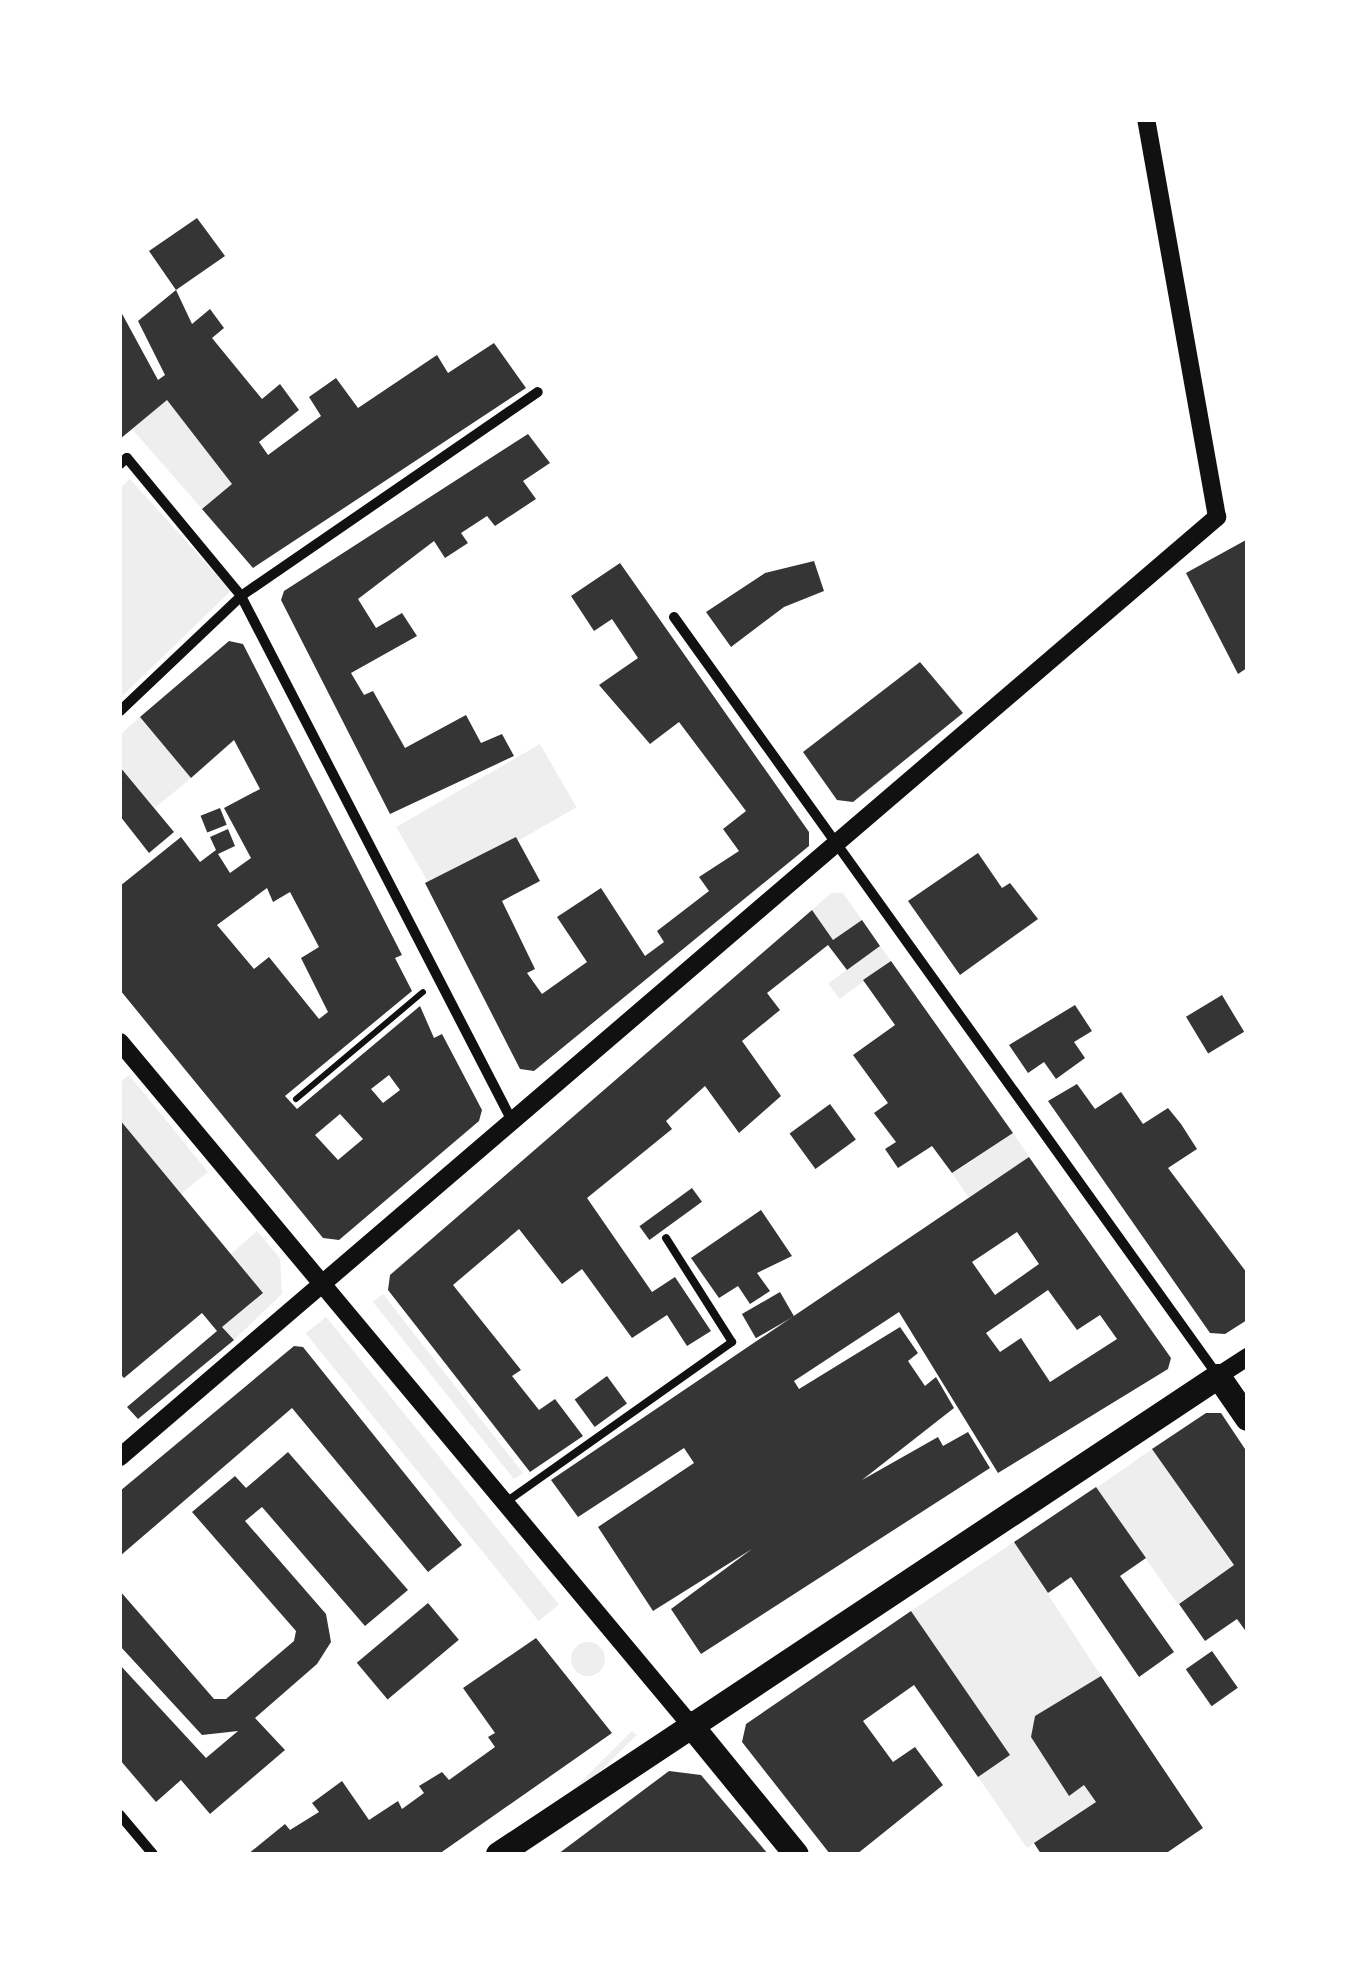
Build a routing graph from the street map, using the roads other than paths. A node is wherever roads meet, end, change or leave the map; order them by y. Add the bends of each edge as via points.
1 (1146, 120) edge
2 (538, 392) dead end
3 (123, 461) edge
4 (241, 596) junction
5 (674, 617) dead end
6 (120, 711) edge
7 (835, 847) junction
8 (120, 1042) edge
9 (510, 1116) junction
10 (666, 1238) dead end
11 (325, 1284) junction
12 (1247, 1357) edge
13 (1218, 1376) junction
14 (1247, 1418) edge
15 (120, 1457) edge
16 (504, 1503) junction
17 (690, 1723) junction
18 (120, 1815) edge
19 (153, 1854) edge
20 (498, 1854) edge
21 (796, 1854) edge

1 - 7 street via 1217,517
2 - 4 street
3 - 4 street
4 - 6 street
4 - 9 street
5 - 7 street
7 - 9 street
7 - 13 street
8 - 11 street
9 - 11 street
10 - 16 lane via 732,1342
11 - 15 street
11 - 16 street
12 - 13 street
13 - 14 main road
13 - 17 main road
16 - 17 street
17 - 20 main road
17 - 21 main road
18 - 19 street

